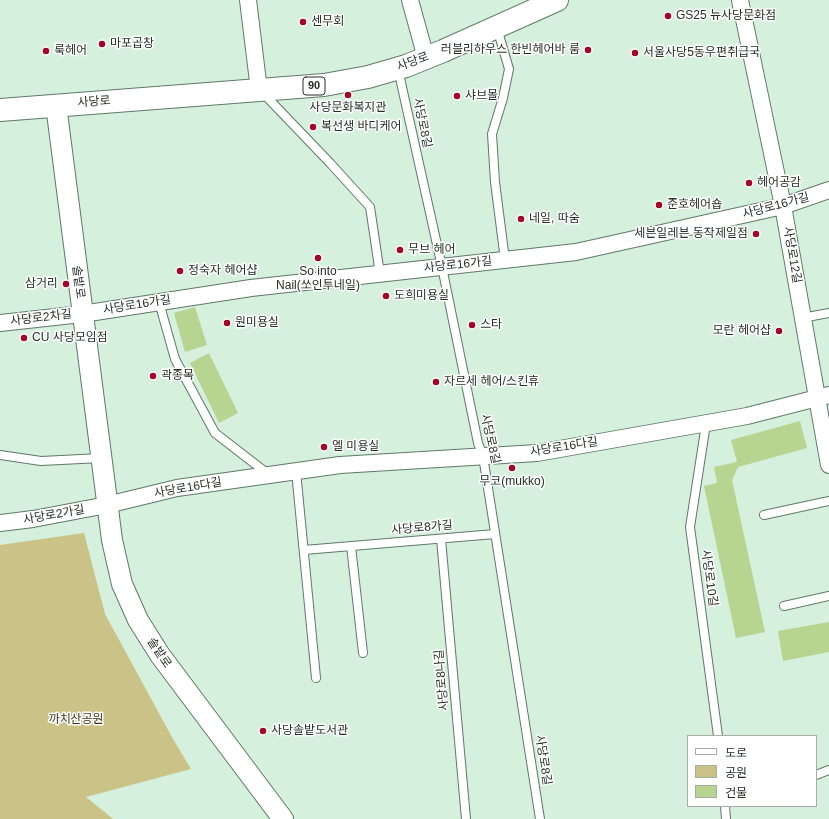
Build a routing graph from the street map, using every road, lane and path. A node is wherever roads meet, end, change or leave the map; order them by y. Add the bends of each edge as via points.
1 (248, 0) edge
2 (410, 0) edge
3 (557, 0) edge
4 (740, 0) edge
5 (496, 27) junction
6 (426, 58) junction
7 (398, 68) junction
8 (259, 90) junction
9 (56, 105) junction
10 (0, 110) edge
11 (829, 190) edge
12 (783, 206) junction
13 (504, 260) junction
14 (442, 267) junction
15 (380, 274) junction
16 (159, 302) junction
17 (829, 313) edge
18 (82, 314) junction
19 (802, 318) junction
20 (0, 323) edge
21 (823, 396) edge
22 (706, 424) junction
23 (0, 455) edge
24 (483, 456) junction
25 (101, 458) junction
26 (829, 465) edge
27 (296, 471) junction
28 (269, 475) junction
29 (829, 501) edge
30 (107, 505) junction
31 (764, 515) dead end
32 (0, 524) edge
33 (495, 534) junction
34 (441, 539) junction
35 (351, 546) junction
36 (304, 550) junction
37 (829, 596) edge
38 (784, 606) dead end
39 (363, 653) dead end
40 (316, 678) dead end
41 (718, 735) edge
42 (829, 770) edge
43 (817, 775) edge
44 (725, 807) edge
45 (283, 819) edge
46 (466, 819) edge
47 (540, 819) edge
48 (726, 819) edge

1 - 8 street
2 - 6 street
3 - 5 main road, 사당로 / 90
4 - 12 street, 사당로12길
5 - 6 main road, 사당로 / 90
5 - 13 lane via 508,69 503,98 492,134
6 - 7 main road, 사당로 / 90
7 - 8 main road, 사당로 / 90 via 368,77 324,85
7 - 14 lane, 사당로8길
8 - 9 main road, 사당로 / 90
8 - 15 lane via 370,207
9 - 10 main road, 사당로 / 90
9 - 18 street, 솔밭로
11 - 12 street, 사당로16가길
12 - 13 street, 사당로16가길 via 576,252
12 - 19 street, 사당로12길
13 - 14 street, 사당로16가길
14 - 15 street, 사당로16가길
14 - 24 lane, 사당로8길 via 478,443
15 - 16 street, 사당로16가길 via 251,288
16 - 18 street, 사당로16가길
16 - 28 lane via 174,359 215,434
17 - 19 lane
18 - 20 street, 사당로2차길
18 - 25 street, 솔밭로
19 - 21 street, 사당로12길
21 - 22 street, 사당로16다길
21 - 26 street, 사당로12길
22 - 24 street, 사당로16다길 via 537,453
22 - 41 lane, 사당로10길 via 690,527
23 - 25 lane via 41,461
24 - 27 street, 사당로16다길 via 340,465
24 - 33 lane, 사당로8길
25 - 30 street, 솔밭로
27 - 28 street, 사당로16다길
27 - 36 lane
28 - 30 street, 사당로16다길 via 177,488
29 - 31 lane
30 - 32 street, 사당로2가길
30 - 45 street, 솔밭로 via 122,584 138,620 160,655
33 - 34 lane, 사당로8가길
33 - 47 lane, 사당로8길
34 - 35 lane, 사당로8가길
34 - 46 lane, 사당로8나길
35 - 36 lane, 사당로8가길
35 - 39 lane
36 - 40 lane
37 - 38 lane
42 - 43 lane
44 - 48 lane

